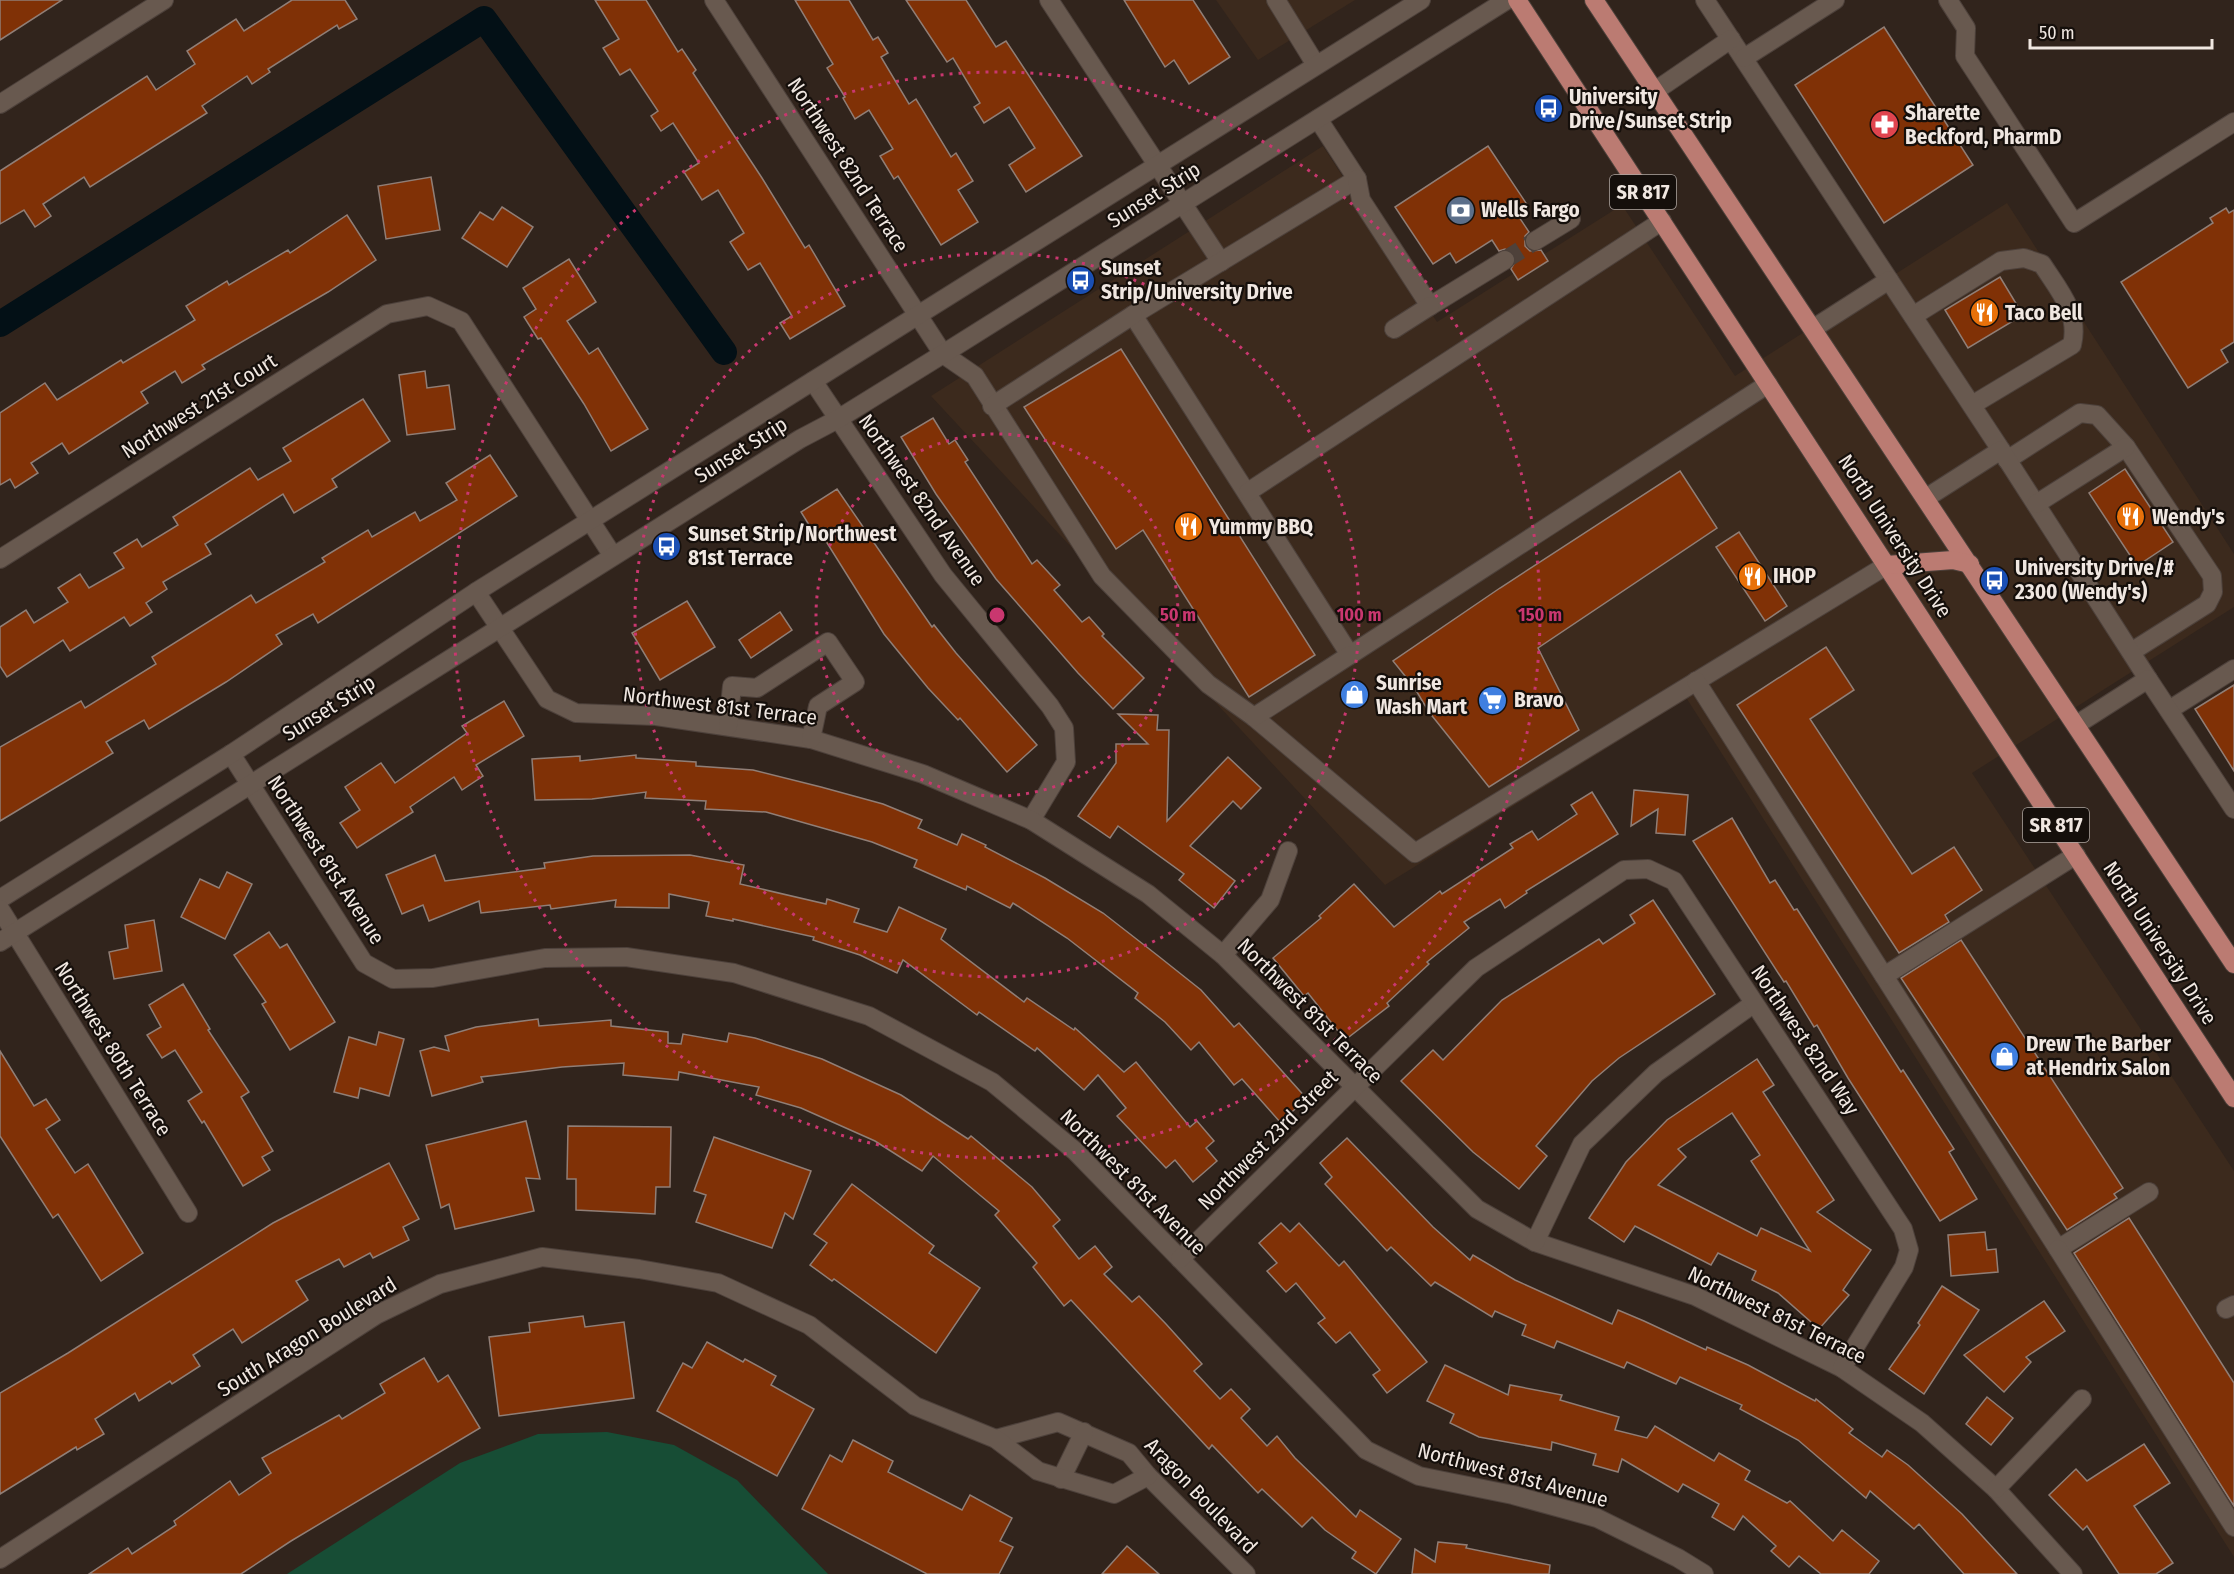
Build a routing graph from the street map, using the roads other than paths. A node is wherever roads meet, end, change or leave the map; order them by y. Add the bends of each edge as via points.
1 (164, 0) edge
2 (714, 0) edge
3 (1049, 0) edge
4 (1421, 0) edge
5 (1507, 0) edge
6 (1517, 0) edge
7 (1594, 0) edge
8 (1705, 0) edge
9 (1836, 0) edge
10 (1948, 0) edge
11 (1281, 2) edge
12 (1731, 39) junction
13 (1744, 58) junction
14 (1316, 65) junction
15 (1655, 91) junction
16 (0, 104) edge
17 (1318, 119) junction
18 (2234, 122) edge
19 (1157, 165) junction
20 (1357, 179) junction
21 (1183, 204) junction
22 (1571, 219) dead end
23 (1662, 221) junction
24 (1535, 241) tunnel mouth
25 (1505, 260) tunnel mouth
26 (1221, 262) junction
27 (1889, 280) junction
28 (1430, 306) junction
29 (918, 315) junction
30 (1133, 315) junction
31 (1913, 316) junction
32 (1814, 328) junction
33 (1394, 329) dead end
34 (943, 354) junction
35 (813, 381) junction
36 (1768, 384) junction
37 (1972, 405) junction
38 (992, 406) junction
39 (838, 419) junction
40 (2126, 447) junction
41 (2004, 455) junction
42 (1248, 492) junction
43 (1926, 498) junction
44 (2036, 504) junction
45 (591, 521) junction
46 (613, 556) junction
47 (0, 558) edge
48 (1970, 564) junction
49 (1887, 565) junction
50 (476, 592) junction
51 (499, 627) junction
52 (2131, 652) junction
53 (1350, 655) junction
54 (2234, 669) edge
55 (2148, 679) junction
56 (1696, 681) junction
57 (2169, 710) junction
58 (1254, 717) junction
59 (2076, 725) junction
60 (728, 726) junction
61 (811, 739) junction
62 (231, 753) junction
63 (250, 784) junction
64 (2234, 809) edge
65 (1031, 820) junction
66 (1288, 851) dead end
67 (2076, 855) junction
68 (1648, 869) joint
69 (0, 899) edge
70 (0, 909) edge
71 (7, 937) edge
72 (1223, 955) junction
73 (2233, 962) edge
74 (1884, 976) junction
75 (1753, 1004) junction
76 (1353, 1088) junction
77 (2234, 1098) edge
78 (2149, 1192) dead end
79 (188, 1213) dead end
80 (1535, 1242) junction
81 (2058, 1249) junction
82 (1180, 1259) junction
83 (1842, 1368) junction
84 (2082, 1399) dead end
85 (1084, 1432) junction
86 (996, 1439) junction
87 (1148, 1476) junction
88 (1061, 1479) junction
89 (1996, 1489) junction
90 (2234, 1527) edge
91 (0, 1559) edge
92 (1246, 1574) edge
93 (1704, 1574) edge
94 (2073, 1574) edge

1 - 16 street
2 - 29 street, Northwest 82nd Terrace
3 - 19 street
4 - 14 street, Sunset Strip
5 - 17 street, Sunset Strip
6 - 23 main road, North University Drive / SR 817
7 - 15 main road, SR 817
8 - 12 street
9 - 13 street
10 - 18 street via 1966,28 1965,56 2074,223
11 - 14 street
12 - 13 street
12 - 15 street
13 - 27 street
14 - 19 street, Sunset Strip
15 - 32 main road, SR 817
17 - 20 street
17 - 21 street, Sunset Strip
19 - 21 street
19 - 29 street, Sunset Strip
20 - 26 street
20 - 28 street via 1361,200
21 - 26 street
21 - 34 street, Sunset Strip
22 - 24 street
23 - 36 main road, North University Drive / SR 817
23 - 42 street
25 - 28 street
26 - 30 street
27 - 31 street
27 - 32 street
28 - 33 street
29 - 34 street, Northwest 82nd Terrace
29 - 35 street, Sunset Strip
30 - 38 street
30 - 42 street
31 - 37 street
31 - 37 street via 2001,261 2024,258 2042,264 2072,311 2072,345
32 - 43 main road, SR 817
34 - 38 street via 975,376
34 - 39 street, Sunset Strip
35 - 39 street, Northwest 82nd Avenue
35 - 45 street, Sunset Strip
36 - 49 main road, North University Drive / SR 817
36 - 53 street
37 - 41 street
38 - 58 street via 1102,576 1208,684
39 - 46 street, Sunset Strip
39 - 65 street, Northwest 82nd Avenue via 943,575 1064,728 1066,762
40 - 41 street via 2097,414 2080,414
40 - 44 street
40 - 52 street via 2212,576 2213,592 2207,604
41 - 43 street
41 - 44 street
42 - 53 street
43 - 48 main road, SR 817
44 - 52 street
45 - 46 street
45 - 47 street, Northwest 21st Court via 461,321 428,306 387,314
45 - 50 street, Sunset Strip
46 - 51 street, Sunset Strip
48 - 49 main road via 1953,560
48 - 59 main road, SR 817
49 - 56 street
49 - 67 main road, North University Drive / SR 817
50 - 51 street, Northwest 81st Terrace
50 - 62 street, Sunset Strip
51 - 60 street, Northwest 81st Terrace via 547,699 576,713 656,716
51 - 63 street, Sunset Strip
52 - 55 street
53 - 58 street
54 - 57 street
55 - 57 street
55 - 59 street
56 - 58 street via 1415,854
56 - 74 street
57 - 64 street
59 - 73 main road, SR 817
60 - 61 street, Northwest 81st Terrace
60 - 61 street via 732,686 757,688 828,642 855,682 818,706
61 - 65 street, Northwest 81st Terrace via 923,774
62 - 63 street, Northwest 81st Avenue
62 - 69 street, Sunset Strip
63 - 71 street, Sunset Strip
63 - 82 street, Northwest 81st Avenue via 364,963 393,979 433,978 545,958 626,957 734,973 869,1016 992,1082 1075,1151
65 - 72 street, Northwest 81st Terrace via 1148,894
66 - 72 street via 1270,900
67 - 74 street
67 - 77 main road, North University Drive / SR 817
68 - 75 street, Northwest 82nd Way via 1674,881
68 - 76 street, Northwest 23rd Street via 1624,870 1476,968
70 - 71 street, Northwest 80th Terrace
71 - 79 street, Northwest 80th Terrace
72 - 76 street, Northwest 81st Terrace
74 - 81 street
75 - 80 street via 1656,1073 1582,1144
75 - 83 street, Northwest 82nd Way via 1903,1229 1909,1250 1904,1267
76 - 80 street, Northwest 81st Terrace via 1477,1209
76 - 82 street, Northwest 23rd Street
78 - 81 street
80 - 83 street, Northwest 81st Terrace via 1695,1296
81 - 90 street
82 - 93 street, Northwest 81st Avenue via 1366,1450 1419,1476 1513,1495 1597,1518
83 - 89 street, Northwest 81st Terrace via 1922,1423
84 - 89 street
85 - 86 street, Aragon Boulevard via 1058,1422
85 - 87 street, Aragon Boulevard via 1129,1453
85 - 88 street
86 - 88 street, South Aragon Boulevard via 1038,1471
86 - 91 street, South Aragon Boulevard via 915,1406 808,1325 718,1283 542,1257 440,1284 376,1315
87 - 88 street, South Aragon Boulevard via 1114,1494
87 - 92 street, Aragon Boulevard
89 - 94 street, Northwest 81st Terrace

